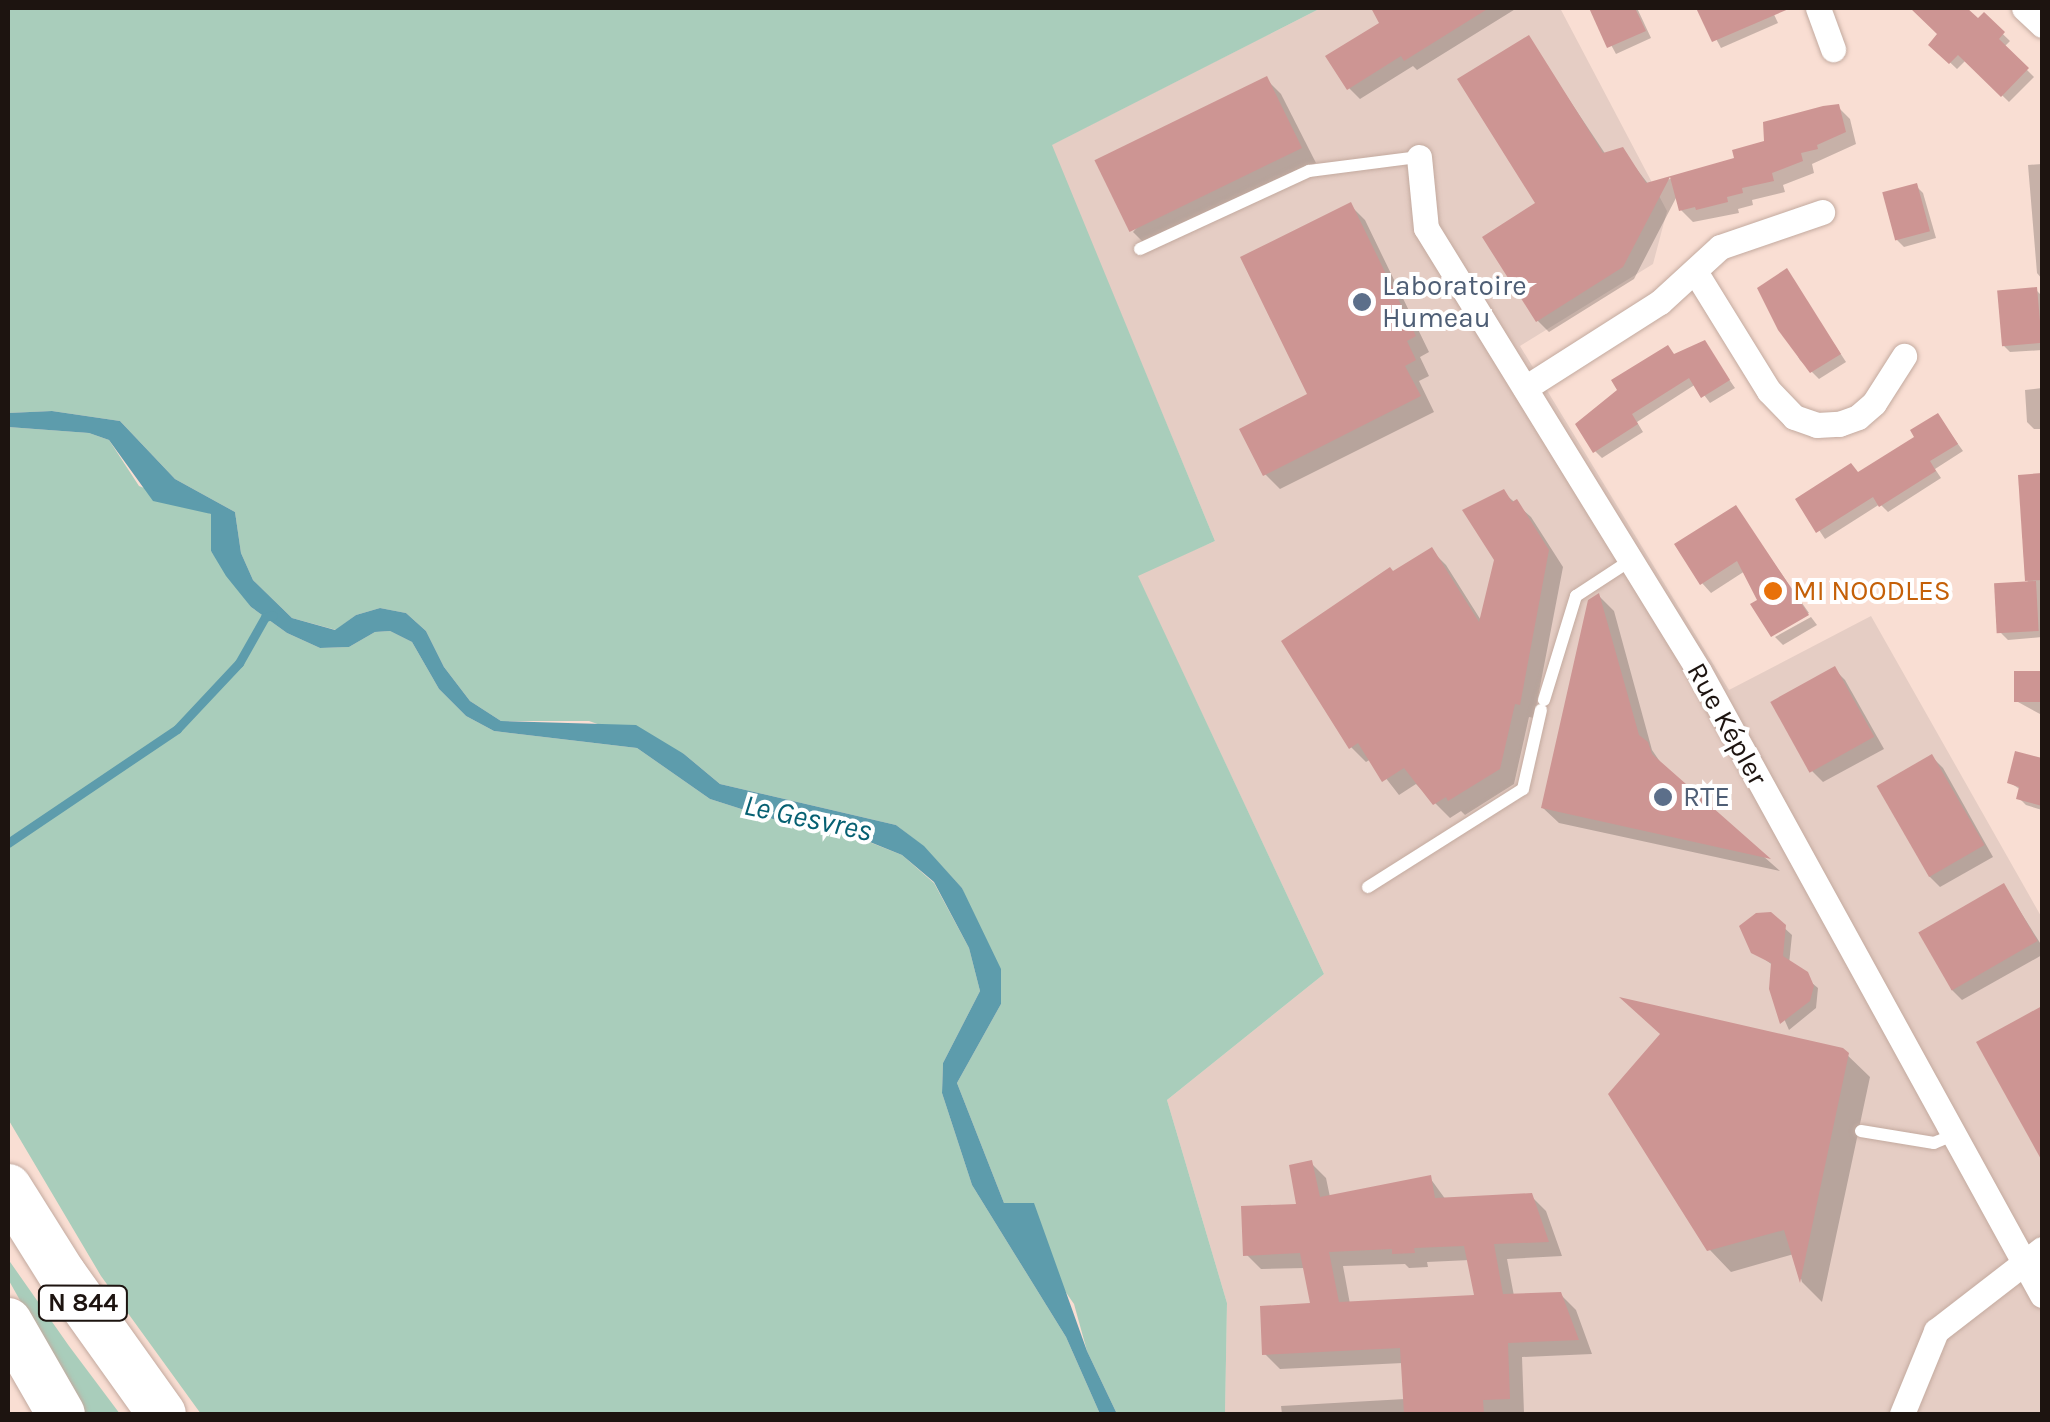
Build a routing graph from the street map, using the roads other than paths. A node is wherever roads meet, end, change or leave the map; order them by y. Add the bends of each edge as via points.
1 (1818, 8) edge
2 (2024, 8) edge
3 (2042, 25) edge
4 (1833, 48) dead end
5 (1419, 157) joint
6 (1822, 212) dead end
7 (1140, 249) dead end
8 (1696, 273) junction
9 (1904, 356) dead end
10 (1525, 388) junction
11 (1631, 560) junction
12 (1368, 887) dead end
13 (1861, 1131) dead end
14 (1953, 1135) junction
15 (8, 1188) edge
16 (2032, 1255) edge
17 (2042, 1296) edge
18 (8, 1322) edge
19 (62, 1414) edge
20 (162, 1414) edge
21 (1902, 1414) edge

1 - 4 street
2 - 3 street
5 - 7 lane via 1309,172
5 - 10 street, Rue Képler via 1426,228
6 - 8 street via 1720,246
8 - 9 street via 1769,391 1794,417 1816,425 1858,417
8 - 10 street
10 - 11 street, Rue Képler
11 - 12 lane via 1576,596 1522,789
11 - 14 street, Rue Képler via 1699,671
13 - 14 lane via 1934,1143
14 - 16 street, Rue Képler
15 - 20 highway, N 844
16 - 17 street, Rue Képler
16 - 21 street via 1936,1331
18 - 19 highway, N 844

